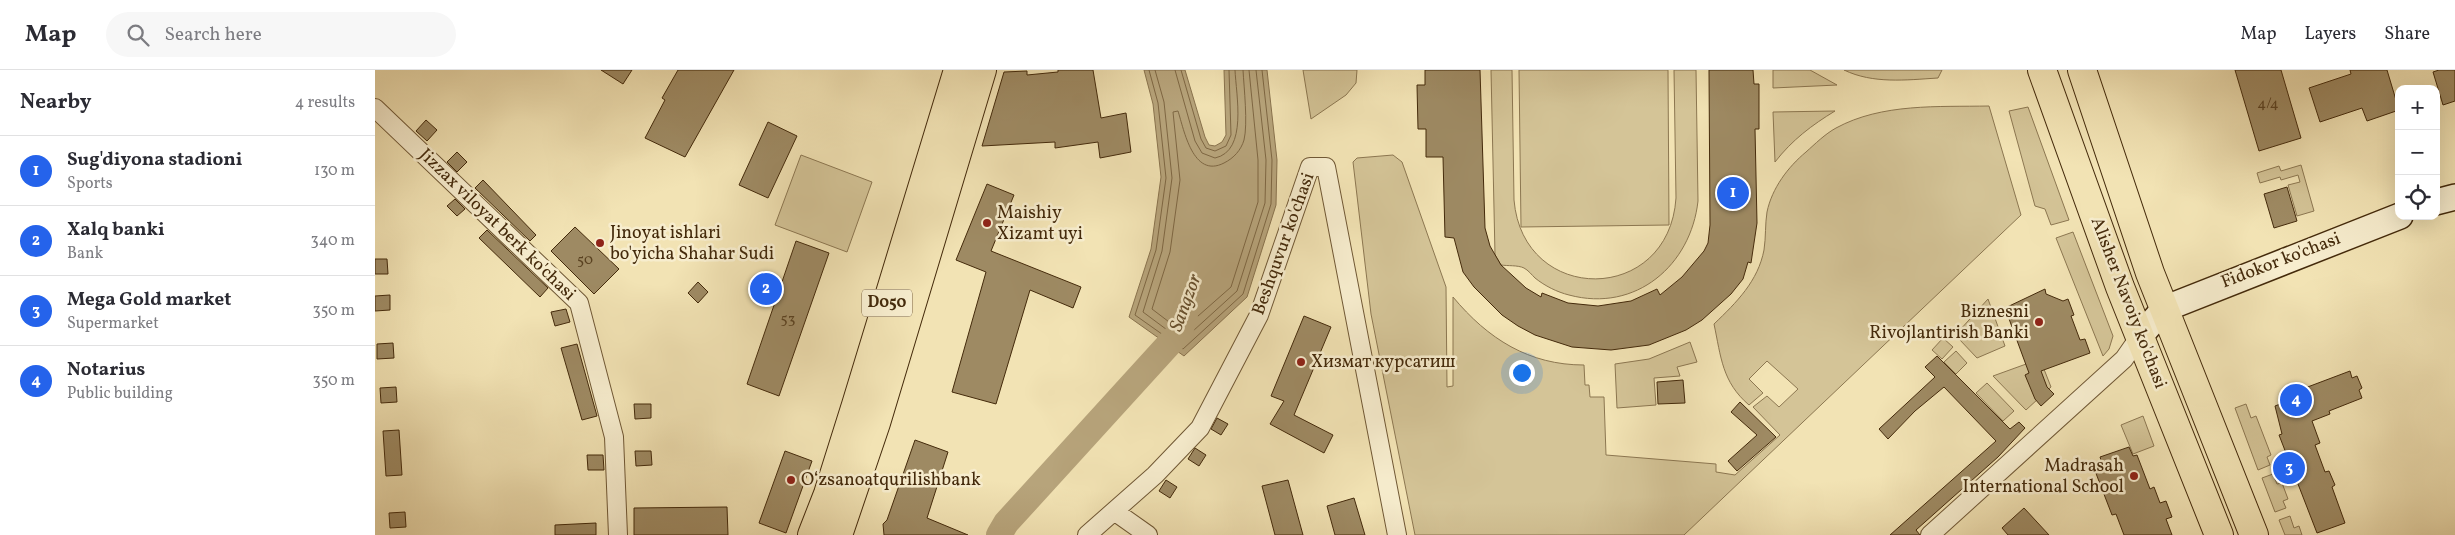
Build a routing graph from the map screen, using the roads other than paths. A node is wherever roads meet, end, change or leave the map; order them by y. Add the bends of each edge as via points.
1 (958, 70) edge
2 (981, 70) edge
3 (2042, 70) edge
4 (2082, 70) edge
5 (375, 108) edge
6 (946, 151) junction
7 (2455, 197) edge
8 (2440, 201) edge
9 (2395, 218) edge
10 (2164, 308) junction
11 (2140, 336) junction
12 (864, 419) junction
13 (1115, 511) junction
14 (618, 535) edge
15 (811, 535) edge
16 (838, 535) edge
17 (1087, 535) edge
18 (1148, 535) edge
19 (1397, 535) edge
20 (1930, 535) edge
21 (2219, 535) edge
22 (2254, 535) edge

1 - 6 main road, D050
2 - 6 main road, D050
3 - 11 main road, Alisher Navoiy ko'chasi
4 - 10 main road, Alisher Navoiy ko'chasi
5 - 14 street, Jizzax viloyat berk ko'chasi via 579,303 614,437
6 - 12 main road, D050
7 - 8 street
9 - 10 street, Fidokor ko'chasi
10 - 11 street
10 - 22 main road, Alisher Navoiy ko'chasi
11 - 20 street via 2125,359
11 - 21 main road, Alisher Navoiy ko'chasi
12 - 15 main road, D050
12 - 16 main road, D050
13 - 17 street, Beshquvur ko'chasi
13 - 18 street
13 - 19 street, Beshquvur ko'chasi via 1200,428 1259,315 1310,167 1326,167

